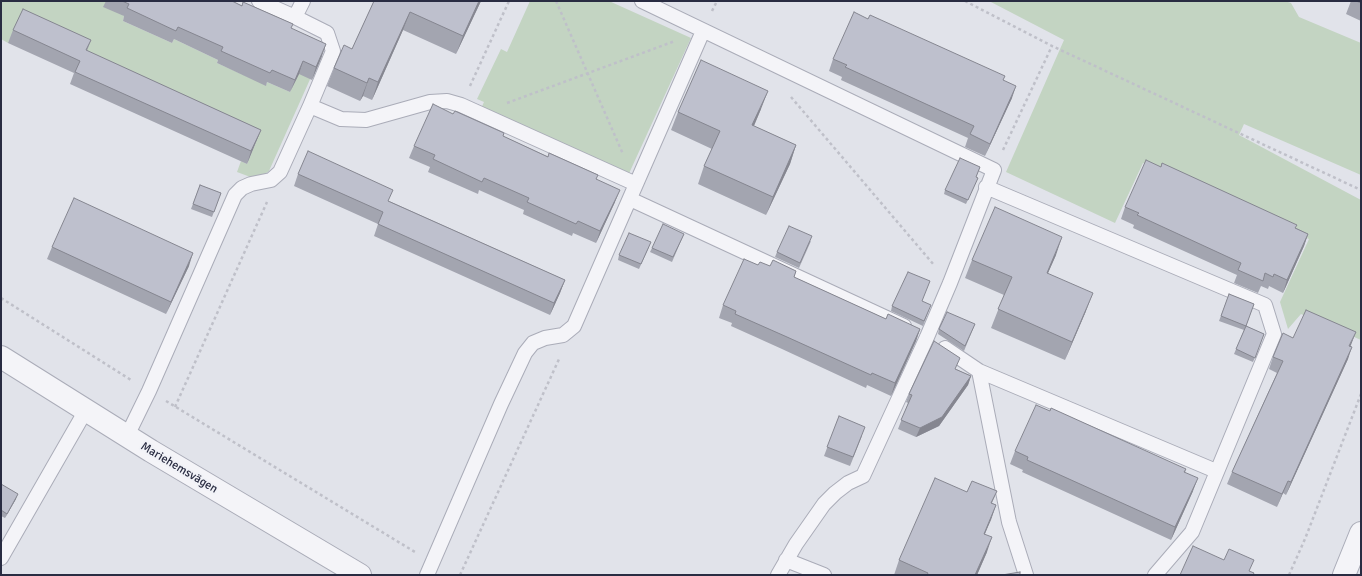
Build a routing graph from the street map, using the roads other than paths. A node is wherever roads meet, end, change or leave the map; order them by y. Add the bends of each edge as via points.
1 (259, 1) edge
2 (303, 1) edge
3 (642, 1) edge
4 (295, 18) junction
5 (703, 31) junction
6 (310, 106) junction
7 (636, 184) junction
8 (986, 187) junction
9 (630, 199) junction
10 (927, 337) junction
11 (1, 357) edge
12 (979, 371) junction
13 (86, 410) junction
14 (126, 436) junction
15 (1216, 471) junction
16 (1361, 533) edge
17 (1, 558) edge
18 (786, 560) junction
19 (430, 569) edge
20 (355, 574) edge
21 (778, 575) edge
22 (824, 575) edge
23 (1026, 575) edge
24 (1155, 575) edge
25 (1344, 575) edge

1 - 4 lane
2 - 4 lane
3 - 5 lane
4 - 6 lane via 327,33 333,51
5 - 7 lane
5 - 8 lane via 994,170
6 - 7 lane via 341,119 366,120 430,102 447,101
6 - 14 lane via 280,172 271,180 242,188 236,195 149,391
7 - 9 lane
8 - 10 lane
8 - 15 lane via 1265,305 1274,334
9 - 10 lane
9 - 19 lane via 574,326 563,335 533,343 525,353
10 - 12 lane
10 - 18 lane via 863,476 848,483 824,504
11 - 13 street, Mariehemsvägen
12 - 15 lane
12 - 23 lane via 1009,522
13 - 14 street, Mariehemsvägen
13 - 17 lane
14 - 20 street, Mariehemsvägen
15 - 24 lane via 1192,532
16 - 25 street
18 - 21 lane
18 - 22 lane

